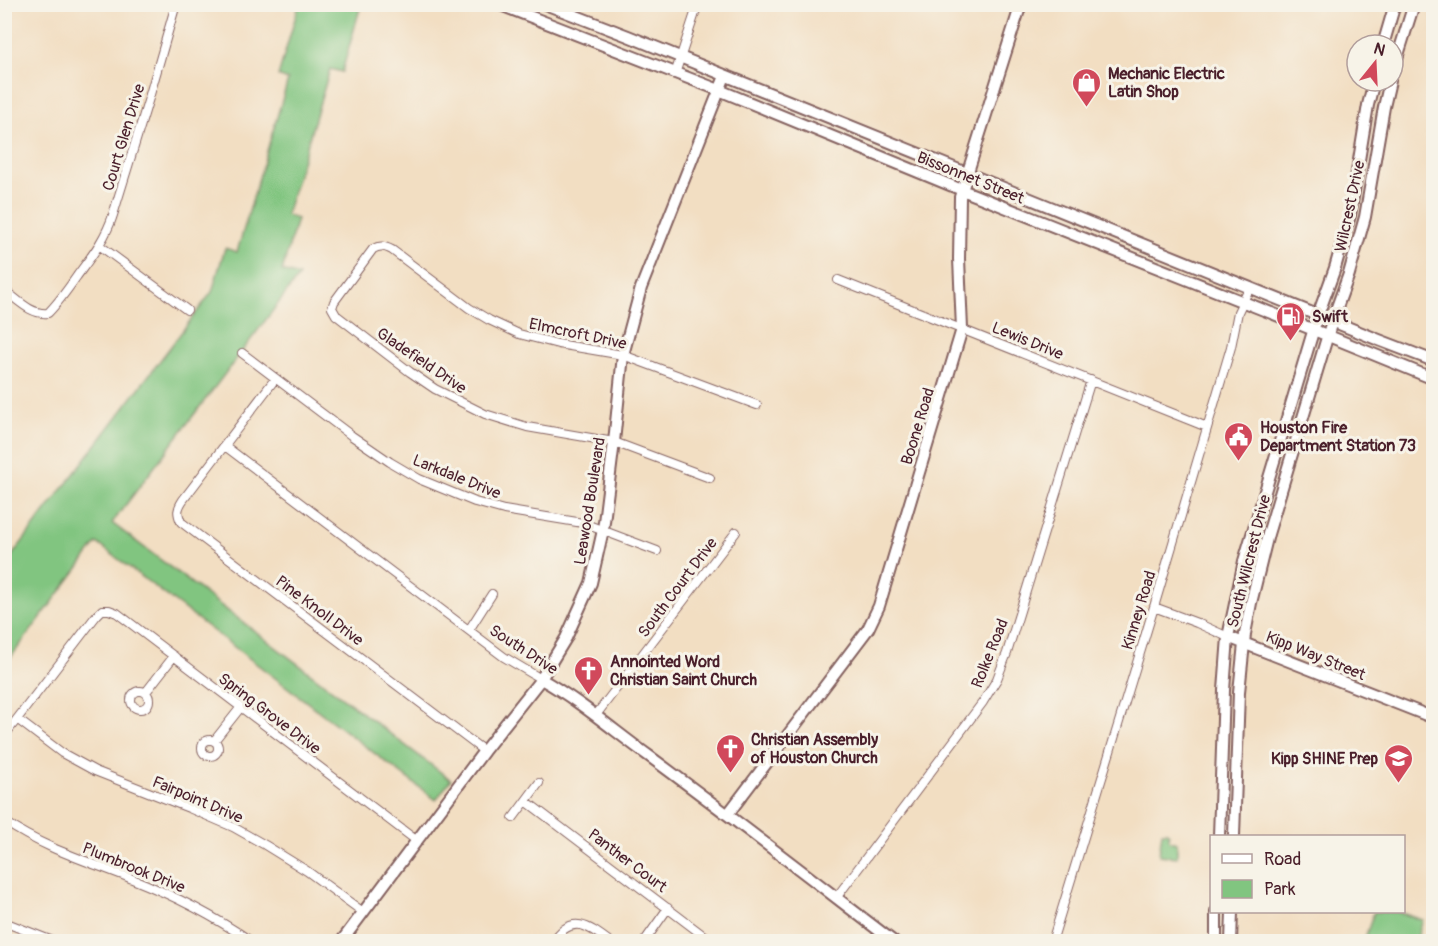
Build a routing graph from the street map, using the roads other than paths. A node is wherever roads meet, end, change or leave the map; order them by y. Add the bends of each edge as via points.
1 (176, 4) edge
2 (498, 4) edge
3 (545, 4) edge
4 (698, 4) edge
5 (1021, 4) edge
6 (1395, 4) edge
7 (1412, 4) edge
8 (568, 13) junction
9 (563, 30) junction
10 (1387, 33) edge
11 (1404, 33) edge
12 (681, 58) junction
13 (675, 74) junction
14 (724, 76) junction
15 (719, 90) junction
16 (1371, 93) edge
17 (1387, 93) edge
18 (1363, 136) junction
19 (1377, 147) junction
20 (967, 173) junction
21 (962, 190) junction
22 (1350, 215) junction
23 (1365, 217) junction
24 (99, 245) junction
25 (1183, 260) junction
26 (1176, 276) junction
27 (838, 280) dead end
28 (1250, 287) junction
29 (4, 290) edge
30 (1242, 302) junction
31 (187, 310) dead end
32 (1318, 315) junction
33 (1332, 321) junction
34 (962, 329) junction
35 (1314, 330) junction
36 (360, 334) joint
37 (1328, 335) junction
38 (242, 353) dead end
39 (622, 355) junction
40 (1434, 361) edge
41 (275, 379) junction
42 (1434, 379) edge
43 (1091, 380) junction
44 (757, 405) dead end
45 (1207, 427) junction
46 (614, 442) junction
47 (225, 446) junction
48 (1271, 469) junction
49 (1287, 472) junction
50 (710, 478) dead end
51 (603, 530) junction
52 (735, 532) dead end
53 (657, 551) dead end
54 (492, 594) dead end
55 (1154, 607) junction
56 (469, 630) junction
57 (1228, 637) junction
58 (1244, 643) junction
59 (174, 656) junction
60 (541, 679) junction
61 (146, 692) dead end
62 (241, 707) junction
63 (596, 715) junction
64 (1434, 718) edge
65 (17, 719) junction
66 (4, 736) edge
67 (214, 741) dead end
68 (484, 751) junction
69 (539, 783) dead end
70 (526, 801) junction
71 (728, 814) junction
72 (513, 818) dead end
73 (4, 820) edge
74 (1219, 831) edge
75 (1235, 831) edge
76 (417, 841) junction
77 (836, 898) junction
78 (668, 908) junction
79 (363, 912) junction
80 (1216, 913) edge
81 (1232, 913) edge
82 (4, 922) edge
83 (55, 942) edge
84 (252, 942) edge
85 (340, 942) edge
86 (553, 942) edge
87 (610, 942) edge
88 (644, 942) edge
89 (712, 942) edge
90 (894, 942) edge
91 (1052, 942) edge
92 (1215, 942) edge
93 (1231, 942) edge

1 - 24 street, Court Glen Drive via 109,228
2 - 9 main road, Bissonnet Street
3 - 8 main road, Bissonnet Street
4 - 12 street
5 - 20 main road, Boone Road
6 - 10 main road
7 - 11 main road
8 - 9 main road
8 - 12 main road, Bissonnet Street
9 - 13 main road, Bissonnet Street
12 - 13 street
12 - 14 main road, Bissonnet Street
13 - 15 main road, Bissonnet Street
14 - 15 main road, Leawood Boulevard
14 - 20 main road, Bissonnet Street
15 - 21 main road, Bissonnet Street
15 - 39 main road, Leawood Boulevard via 640,288
16 - 18 main road, Wilcrest Drive
17 - 19 main road, Wilcrest Drive
18 - 19 main road
18 - 22 main road, Wilcrest Drive
19 - 23 main road, Wilcrest Drive
20 - 21 main road, Boone Road
20 - 25 main road, Bissonnet Street
21 - 26 main road, Bissonnet Street
21 - 34 main road, Boone Road
22 - 23 main road
22 - 32 main road, Wilcrest Drive
23 - 33 main road, Wilcrest Drive
24 - 29 street, Court Glen Drive via 48,314 31,310
24 - 31 street
25 - 26 main road
25 - 28 main road, Bissonnet Street
26 - 30 main road, Bissonnet Street
27 - 34 street, Lewis Drive
28 - 30 street, Kinney Road
28 - 32 main road, Bissonnet Street
30 - 35 main road, Bissonnet Street
30 - 45 street, Kinney Road
32 - 33 main road, Bissonnet Street
32 - 35 main road, Wilcrest Drive
33 - 37 main road, Wilcrest Drive
33 - 40 main road, Bissonnet Street
34 - 43 street, Lewis Drive
34 - 71 main road, Boone Road via 879,606 868,629
35 - 37 main road, Bissonnet Street
35 - 48 main road, South Wilcrest Drive
36 - 39 street, Elmcroft Drive via 332,308 373,249 384,246 469,308 507,329 558,344
36 - 46 street, Gladefield Drive via 435,389 485,414 527,427
37 - 42 main road, Bissonnet Street
37 - 49 main road, South Wilcrest Drive
38 - 41 street, Larkdale Drive
39 - 44 street, Elmcroft Drive
39 - 46 main road, Leawood Boulevard
41 - 47 street, Pine Knoll Drive
41 - 51 street, Larkdale Drive via 419,479 475,502
43 - 45 street, Lewis Drive
43 - 77 street, Rolke Road via 997,680
45 - 55 street, Kinney Road
46 - 50 street, Gladefield Drive
46 - 51 main road, Leawood Boulevard
47 - 56 street, South Drive
47 - 68 street, Pine Knoll Drive via 178,507 181,522
48 - 49 main road
48 - 57 main road, South Wilcrest Drive via 1244,561
49 - 58 main road, South Wilcrest Drive via 1257,574
51 - 53 street, Larkdale Drive
51 - 60 main road, Leawood Boulevard via 591,583 566,638
52 - 63 street, South Court Drive
54 - 56 street
55 - 57 street, Kipp Way Street
55 - 91 street, Kinney Road
56 - 60 street, South Drive
57 - 58 main road, Kipp Way Street
57 - 74 main road, South Wilcrest Drive
58 - 64 main road, Kipp Way Street
58 - 75 main road, South Wilcrest Drive
59 - 61 street
59 - 62 street, Spring Grove Drive
59 - 65 street, Spring Grove Drive via 117,613 102,610
60 - 63 main road, South Drive
60 - 68 main road, Leawood Boulevard
62 - 67 street
62 - 76 street, Spring Grove Drive
63 - 71 main road, South Drive
65 - 66 street
65 - 79 street, Fairpoint Drive via 77,762 232,827 265,845
68 - 76 main road, Leawood Boulevard
69 - 70 street
70 - 72 street
70 - 78 street, Panther Court
71 - 77 main road, South Drive
73 - 84 street, Plumbrook Drive via 52,848 184,902
74 - 75 main road
76 - 79 main road, Leawood Boulevard
77 - 90 main road, South Drive
78 - 88 street
78 - 89 street, Panther Court
79 - 85 main road, Leawood Boulevard
80 - 81 main road
80 - 92 main road
81 - 93 main road
82 - 83 street
86 - 87 street via 558,933 572,924 595,930

